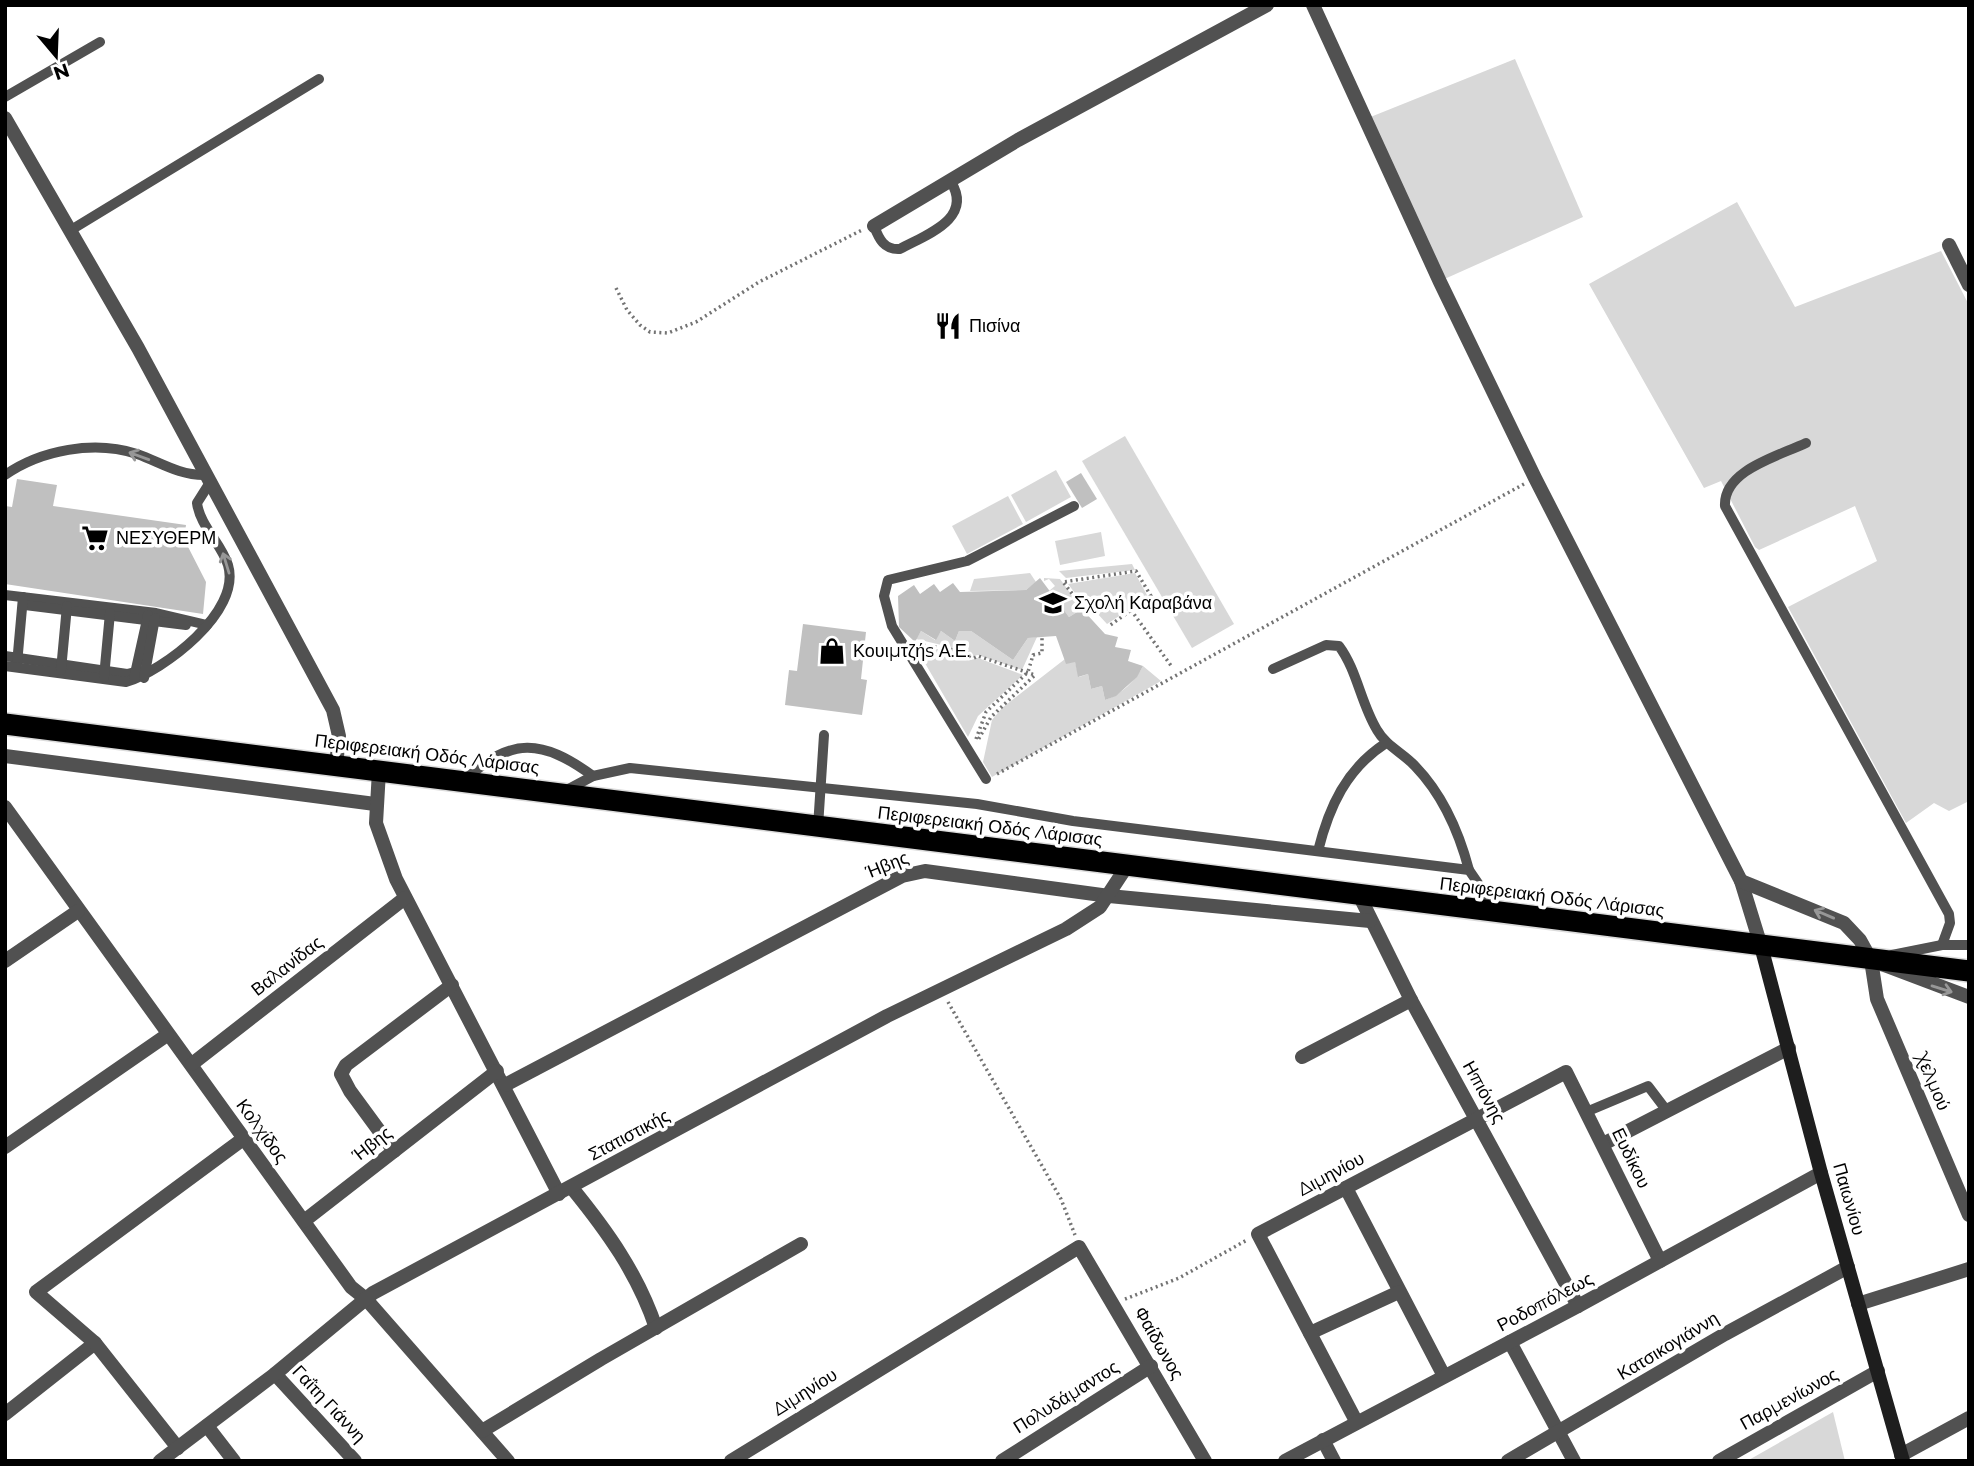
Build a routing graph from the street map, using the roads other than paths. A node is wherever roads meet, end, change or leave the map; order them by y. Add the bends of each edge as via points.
1 (1267, 5) edge
2 (1313, 5) edge
3 (100, 42) dead end
4 (319, 79) dead end
5 (5, 97) edge
6 (5, 118) edge
7 (951, 182) junction
8 (874, 226) joint
9 (71, 230) junction
10 (1949, 245) dead end
11 (1969, 285) edge
12 (1806, 443) dead end
13 (5, 475) edge
14 (207, 480) junction
15 (1074, 506) dead end
16 (5, 595) edge
17 (22, 601) junction
18 (5, 603) edge
19 (67, 607) junction
20 (110, 612) junction
21 (151, 617) junction
22 (207, 625) junction
23 (5, 656) edge
24 (13, 663) edge
25 (61, 669) junction
26 (1273, 669) dead end
27 (104, 675) junction
28 (140, 675) junction
29 (5, 724) edge
30 (824, 735) dead end
31 (1386, 743) junction
32 (5, 756) edge
33 (336, 766) junction
34 (379, 771) junction
35 (593, 776) junction
36 (986, 779) road end
37 (464, 782) junction
38 (821, 788) junction
39 (559, 794) junction
40 (375, 804) junction
41 (5, 807) edge
42 (818, 827) junction
43 (1318, 851) junction
44 (1127, 866) junction
45 (1469, 870) junction
46 (1741, 881) junction
47 (1359, 895) junction
48 (1108, 896) junction
49 (405, 898) junction
50 (78, 911) junction
51 (1498, 913) junction
52 (1370, 921) junction
53 (1942, 945) junction
54 (1969, 945) edge
55 (1761, 946) junction
56 (1871, 960) junction
57 (5, 961) edge
58 (1969, 971) edge
59 (452, 985) junction
60 (1969, 997) edge
61 (1411, 1000) junction
62 (167, 1035) junction
63 (1788, 1048) junction
64 (1302, 1057) dead end
65 (192, 1064) junction
66 (497, 1071) junction
67 (1566, 1072) joint
68 (505, 1085) junction
69 (1667, 1111) junction
70 (1586, 1112) junction
71 (1476, 1119) junction
72 (243, 1139) junction
73 (1603, 1144) junction
74 (5, 1147) edge
75 (394, 1151) junction
76 (1821, 1173) junction
77 (1346, 1188) junction
78 (566, 1191) junction
79 (1969, 1215) edge
80 (304, 1221) junction
81 (801, 1244) dead end
82 (1079, 1247) joint
83 (1660, 1261) junction
84 (1849, 1267) junction
85 (1969, 1269) edge
86 (1399, 1292) junction
87 (366, 1298) junction
88 (1858, 1304) junction
89 (1578, 1306) junction
90 (656, 1328) junction
91 (1310, 1332) junction
92 (1510, 1342) junction
93 (95, 1343) junction
94 (1151, 1366) junction
95 (1878, 1371) junction
96 (275, 1374) junction
97 (1444, 1376) junction
98 (5, 1414) edge
99 (1969, 1418) edge
100 (1356, 1421) junction
101 (207, 1426) junction
102 (1557, 1430) junction
103 (482, 1431) junction
104 (1323, 1440) junction
105 (178, 1448) junction
106 (1902, 1458) edge
107 (160, 1461) edge
108 (234, 1461) edge
109 (355, 1461) edge
110 (508, 1461) edge
111 (731, 1461) edge
112 (1002, 1461) edge
113 (1205, 1461) edge
114 (1285, 1461) edge
115 (1334, 1461) edge
116 (1508, 1461) edge
117 (1574, 1461) edge
118 (1719, 1461) edge

1 - 7 street via 1018,140
2 - 46 street via 1535,478
3 - 5 lane
4 - 9 lane
6 - 9 street
7 - 8 street
7 - 8 lane via 958,203 950,221 900,249 883,244
9 - 14 street
10 - 11 street
12 - 53 lane via 1742,474 1730,484 1725,506 1949,914
14 -> 13 lane via 138,454 85,448 35,459
22 -> 14 lane via 223,602 230,580 219,544 198,513 197,503
14 - 33 street via 333,710 339,736
15 - 36 lane via 967,561 888,580 884,596 892,626
16 - 17 lane
17 - 18 lane
17 - 19 lane
17 - 24 lane
19 - 20 lane
19 - 25 lane
20 - 21 lane
20 - 27 lane
21 - 22 lane
21 - 28 lane
22 - 28 lane via 197,638
23 - 24 lane
24 - 25 lane
25 - 27 lane
26 - 31 lane via 1326,645 1339,646
27 - 28 lane
29 - 33 highway, Περιφερειακή Οδός Λάρισας
30 - 38 lane
31 - 43 lane via 1368,755 1339,791
31 - 45 lane via 1408,758 1441,798
32 - 40 street
33 - 34 highway, Περιφερειακή Οδός Λάρισας
34 - 37 highway, Περιφερειακή Οδός Λάρισας
34 - 40 street
35 - 37 lane via 556,752 521,747 486,760
35 - 38 lane via 630,768
35 - 39 lane
37 - 39 highway, Περιφερειακή Οδός Λάρισας
38 - 42 lane
38 - 43 lane via 977,804 1073,821
39 - 42 highway, Περιφερειακή Οδός Λάρισας
40 - 49 street via 380,841
41 - 50 street, Κολχίδος
42 - 44 highway, Περιφερειακή Οδός Λάρισας
43 - 45 lane
44 - 47 highway, Περιφερειακή Οδός Λάρισας
44 - 48 street, Στατιστικής
45 - 51 lane
46 - 55 street
56 -> 46 street via 1844,923
47 - 51 highway, Περιφερειακή Οδός Λάρισας
47 - 52 street, Ηπιόνης
48 - 52 street, Ήβης
48 - 68 street, Ήβης via 925,871 902,876
48 - 78 street, Στατιστικής via 1087,917 1066,929 896,1012
49 - 59 street
49 - 65 street, Βαλανίδας
50 - 57 street
50 - 62 street, Κολχίδος
51 - 55 highway, Περιφερειακή Οδός Λάρισας
52 - 61 street, Ηπιόνης
53 - 54 lane
53 - 56 lane
55 - 56 highway, Περιφερειακή Οδός Λάρισας
55 - 63 street, Παιωνίου
56 - 58 highway, Περιφερειακή Οδός Λάρισας
56 -> 60 street
56 - 79 street, Χελμού via 1877,999
59 - 66 street
59 - 75 street via 346,1065 341,1074
61 - 64 street
61 - 71 street, Ηπιόνης
62 - 65 street, Κολχίδος
62 - 74 street
63 - 69 street
63 - 76 street, Παιωνίου
65 - 72 street, Κολχίδος
66 - 68 street
66 - 75 street, Ήβης
67 - 70 street, Ευδίκου
67 - 71 street, Διμηνίου
68 - 78 street
69 - 70 lane via 1648,1086
69 - 73 street
70 - 73 street, Ευδίκου
71 - 77 street, Διμηνίου
71 - 89 street, Ηπιόνης
72 - 80 street, Κολχίδος
72 - 93 street via 36,1292
73 - 83 street, Ευδίκου
75 - 80 street, Ήβης
76 - 83 street, Ροδοπόλεως
76 - 84 street, Παιωνίου
77 - 86 street
77 - 91 street, Διμηνίου via 1258,1234
78 - 87 street, Στατιστικής
78 - 90 street via 629,1266
80 - 87 street, Κολχίδος via 351,1287
81 - 90 street
82 - 94 street, Φαίδωνος
82 - 111 street, Διμηνίου
83 - 89 street, Ροδοπόλεως
84 - 88 street, Παιωνίου
84 - 102 street, Κατσικογιάννη
85 - 88 street
86 - 91 street
86 - 97 street
87 - 96 street, Στατιστικής
87 - 103 street, Κολχίδος
88 - 95 street, Παιωνίου
89 - 92 street, Ροδοπόλεως
90 - 103 street
91 - 100 street
92 - 97 street, Ροδοπόλεως
92 - 102 street
93 - 98 street
93 - 105 street
94 - 112 street, Πολυδάμαντος
94 - 113 street, Φαίδωνος
95 - 106 street, Παιωνίου
95 - 118 street, Παρμενίωνος
96 - 101 street, Στατιστικής
96 - 109 street, Γαΐτη Γιάννη
97 - 100 street, Ροδοπόλεως
99 - 106 street
100 - 104 street, Ροδοπόλεως
101 - 105 street, Στατιστικής
101 - 108 street
102 - 116 street, Κατσικογιάννη
102 - 117 street
103 - 110 street, Κολχίδος
104 - 114 street, Ροδοπόλεως
104 - 115 street
105 - 107 street, Στατιστικής

